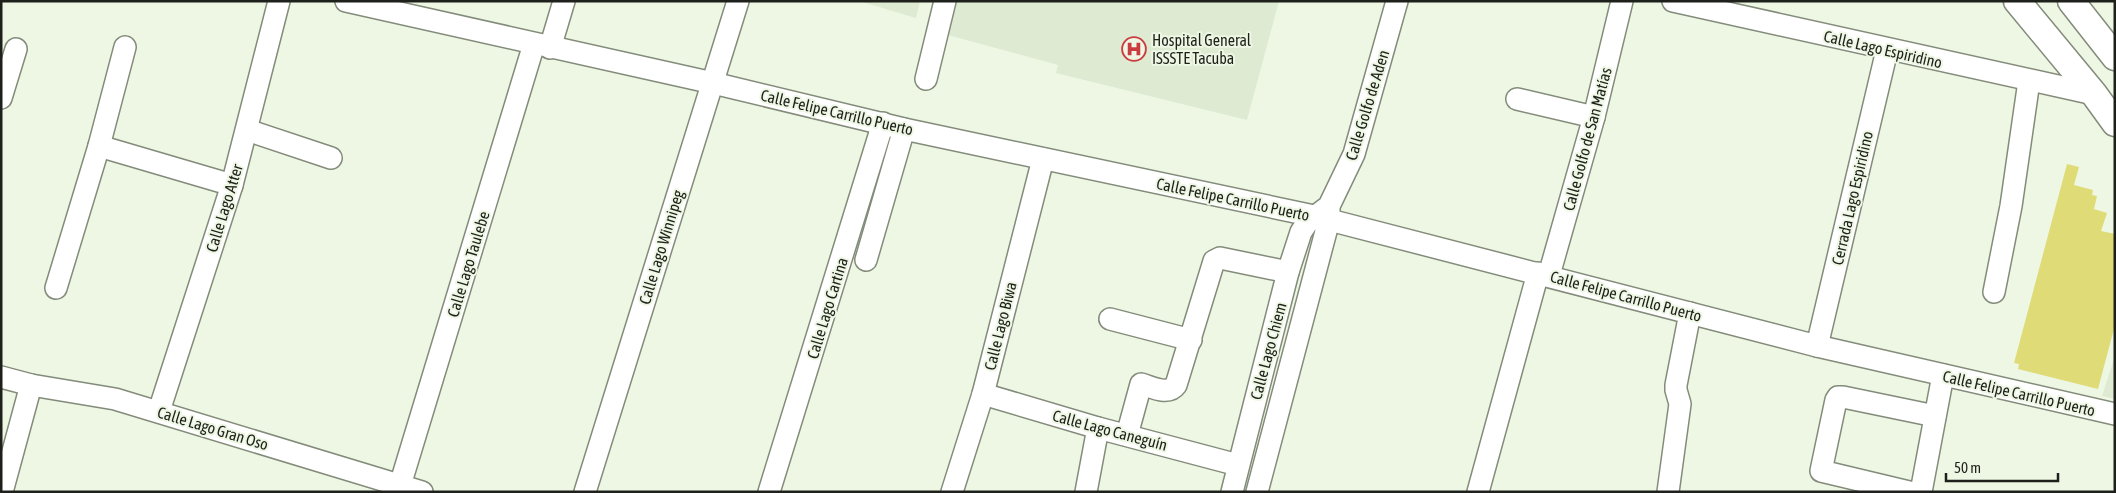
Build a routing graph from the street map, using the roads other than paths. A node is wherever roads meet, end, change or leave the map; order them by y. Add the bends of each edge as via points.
1 (279, 1) edge
2 (346, 1) edge
3 (564, 1) edge
4 (738, 1) edge
5 (945, 1) edge
6 (1397, 1) edge
7 (1622, 1) edge
8 (1673, 1) edge
9 (2017, 1) edge
10 (2071, 1) edge
11 (542, 46) junction
12 (125, 48) dead end
13 (16, 49) dead end
14 (1887, 50) junction
15 (2115, 57) edge
16 (5, 71) edge
17 (926, 79) dead end
18 (2029, 80) junction
19 (713, 82) junction
20 (2094, 94) junction
21 (1, 98) edge
22 (1518, 99) dead end
23 (1594, 117) junction
24 (2115, 123) edge
25 (893, 126) junction
26 (247, 130) junction
27 (99, 146) junction
28 (331, 158) dead end
29 (1043, 159) junction
30 (232, 185) junction
31 (1324, 214) junction
32 (866, 260) dead end
33 (1288, 272) junction
34 (1544, 274) junction
35 (56, 288) dead end
36 (1994, 292) dead end
37 (1690, 313) junction
38 (1110, 320) dead end
39 (1191, 340) junction
40 (1817, 346) junction
41 (1943, 376) junction
42 (1, 377) edge
43 (31, 385) junction
44 (982, 394) junction
45 (159, 411) junction
46 (2115, 414) edge
47 (1935, 416) junction
48 (1098, 428) junction
49 (1127, 435) junction
50 (1238, 465) junction
51 (399, 488) edge
52 (2, 492) edge
53 (422, 492) edge
54 (584, 492) edge
55 (770, 492) edge
56 (952, 492) edge
57 (1086, 492) edge
58 (1232, 492) edge
59 (1257, 492) edge
60 (1478, 492) edge
61 (1668, 492) edge
62 (1909, 492) edge
63 (1921, 492) edge

1 - 26 street, Calle Lago Atter
2 - 11 street, Calle Felipe Carrillo Puerto
3 - 11 street, Calle Lago Taulebe
4 - 19 street, Calle Lago Winnipeg
5 - 17 street
6 - 31 street, Calle Golfo de Aden via 1354,154
7 - 23 street, Calle Golfo de San Matías
8 - 14 street, Calle Lago Espiridino
9 - 20 main road
10 - 15 main road
11 - 19 street, Calle Felipe Carrillo Puerto
11 - 51 street, Calle Lago Taulebe
12 - 27 street
13 - 16 street
14 - 18 street, Calle Lago Espiridino
14 - 40 street, Cerrada Lago Espiridino
16 - 21 street
18 - 20 street, Calle Lago Espiridino
18 - 36 street via 2011,206
19 - 25 street, Calle Felipe Carrillo Puerto
19 - 54 street, Calle Lago Winnipeg
20 - 24 main road
22 - 23 street
23 - 34 street, Calle Golfo de San Matías
25 - 29 street, Calle Felipe Carrillo Puerto
25 - 32 street
25 - 55 street, Calle Lago Cartina
26 - 28 street
26 - 30 street, Calle Lago Atter
27 - 30 street
27 - 35 street
29 - 31 street, Calle Felipe Carrillo Puerto
29 - 44 street, Calle Lago Biwa
30 - 45 street, Calle Lago Atter
31 - 33 street, Calle Lago Chiem via 1301,232
31 - 34 street, Calle Felipe Carrillo Puerto
31 - 59 street, Calle Lago Chiem
33 - 39 street via 1216,259
33 - 50 street, Calle Lago Chiem
34 - 37 street, Calle Felipe Carrillo Puerto
34 - 60 street, Calle Golfo de San Matías
37 - 40 street, Calle Felipe Carrillo Puerto
37 - 61 street via 1676,385 1680,404
38 - 39 street
39 - 49 street via 1173,390 1140,384
40 - 41 street, Calle Felipe Carrillo Puerto
41 - 46 street, Calle Felipe Carrillo Puerto
41 - 47 street
42 - 43 street, Calle Lago Gran Oso
43 - 45 street, Calle Lago Gran Oso via 84,392
43 - 52 street
44 - 48 street, Calle Lago Caneguín
44 - 56 street, Calle Lago Biwa
45 - 51 street, Calle Lago Gran Oso
47 - 62 street via 1843,397 1836,400 1821,471
47 - 63 street
48 - 49 street, Calle Lago Caneguín
48 - 57 street
49 - 50 street, Calle Lago Caneguín
50 - 58 street, Calle Lago Chiem
51 - 53 street, Calle Lago Gran Oso

